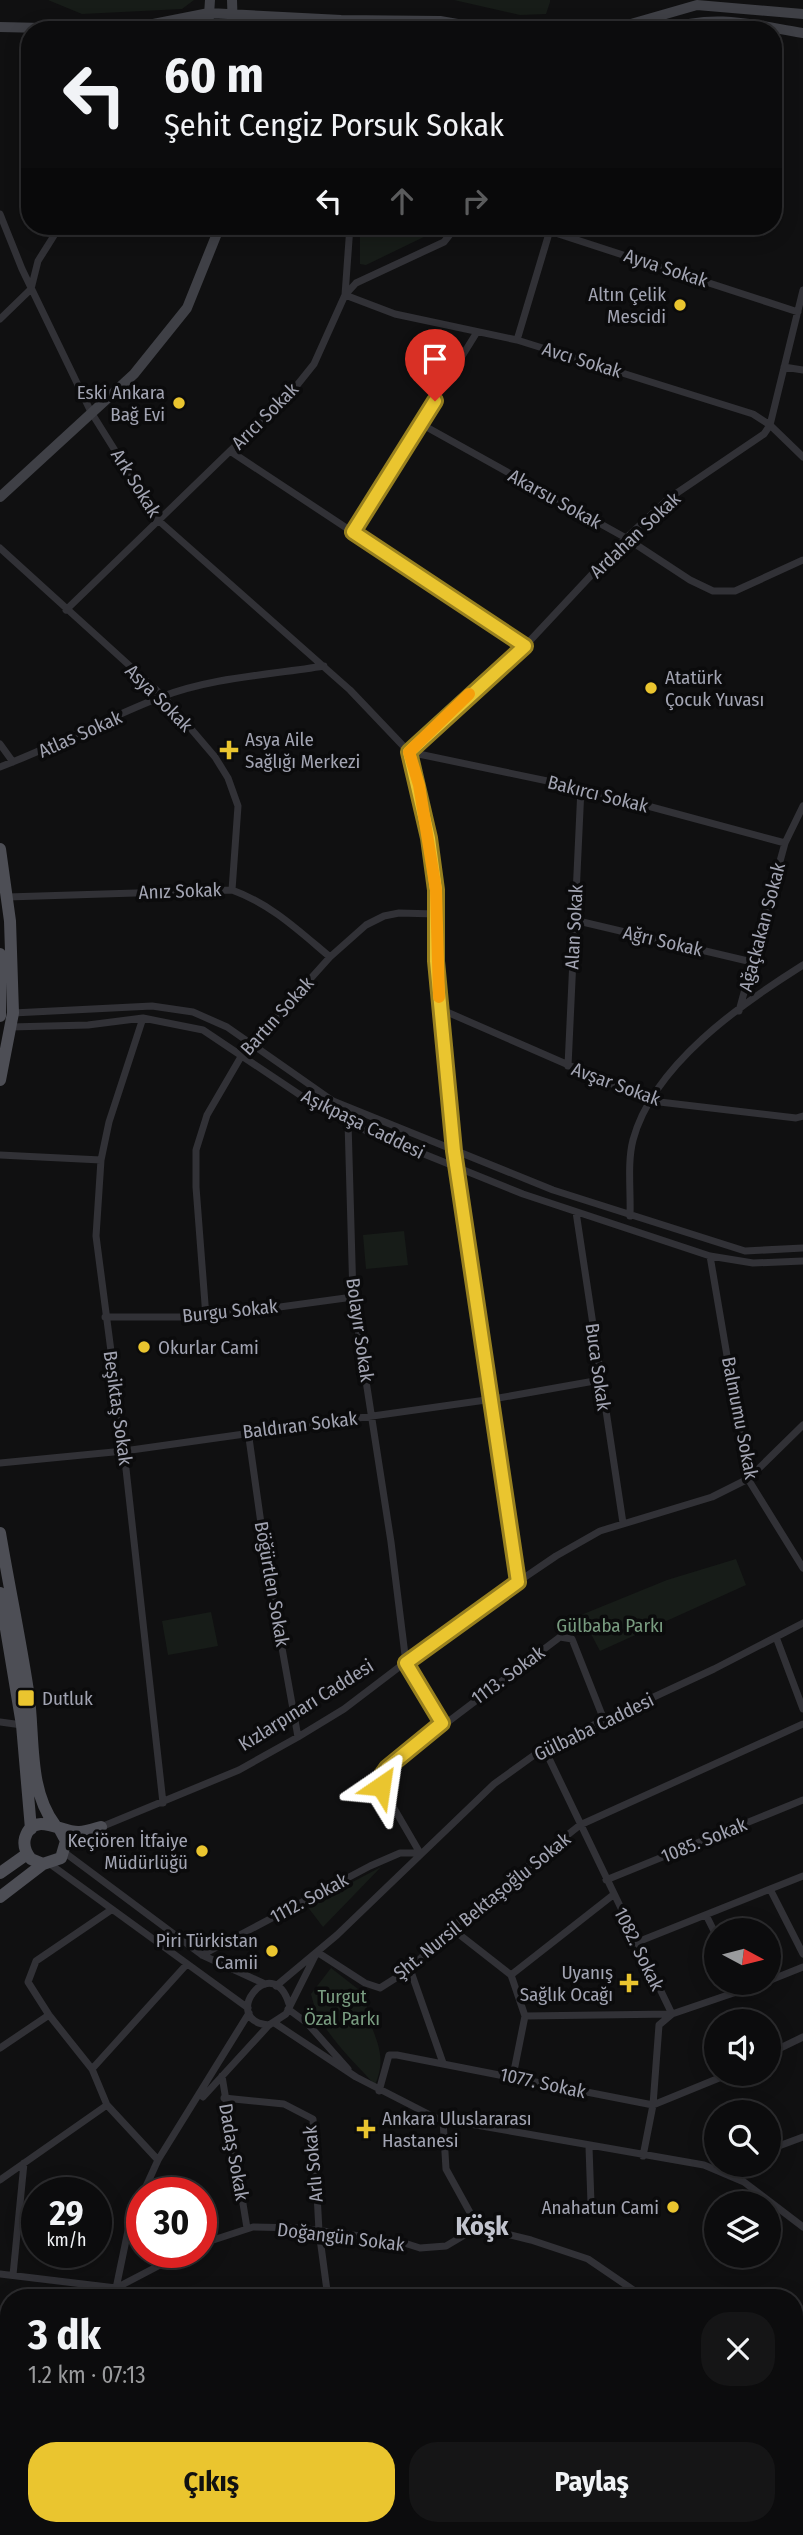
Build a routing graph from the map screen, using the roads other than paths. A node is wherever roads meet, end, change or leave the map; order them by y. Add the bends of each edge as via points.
1 (210, 0) edge
2 (232, 0) edge
3 (701, 2) edge
4 (209, 13) junction
5 (803, 14) edge
6 (234, 15) junction
7 (180, 21) edge
8 (209, 21) edge
9 (234, 21) edge
10 (440, 21) edge
11 (639, 21) edge
12 (692, 21) edge
13 (713, 21) edge
14 (0, 27) edge
15 (21, 27) edge
16 (782, 30) edge
17 (803, 33) edge
18 (0, 214) edge
19 (54, 235) edge
20 (216, 235) edge
21 (349, 235) edge
22 (450, 235) edge
23 (548, 235) edge
24 (565, 235) edge
25 (31, 289) junction
26 (803, 290) edge
27 (345, 295) junction
28 (798, 312) junction
29 (0, 319) edge
30 (477, 332) junction
31 (517, 340) junction
32 (784, 367) junction
33 (803, 370) edge
34 (91, 412) junction
35 (421, 424) junction
36 (770, 425) junction
37 (230, 451) junction
38 (803, 457) edge
39 (0, 497) edge
40 (159, 521) junction
41 (353, 532) junction
42 (626, 538) junction
43 (0, 548) edge
44 (803, 561) edge
45 (66, 610) junction
46 (525, 646) junction
47 (324, 666) junction
48 (163, 696) junction
49 (0, 744) edge
50 (409, 752) junction
51 (13, 762) junction
52 (0, 767) edge
53 (581, 788) junction
54 (803, 806) edge
55 (785, 843) junction
56 (0, 849) edge
57 (232, 890) junction
58 (7, 897) junction
59 (436, 914) junction
60 (574, 920) junction
61 (0, 954) edge
62 (330, 957) junction
63 (752, 962) junction
64 (803, 965) edge
65 (440, 1009) junction
66 (739, 1011) junction
67 (143, 1018) junction
68 (4, 1020) edge
69 (251, 1044) junction
70 (242, 1055) junction
71 (568, 1066) junction
72 (0, 1080) edge
73 (651, 1101) junction
74 (803, 1116) edge
75 (348, 1122) junction
76 (454, 1151) junction
77 (0, 1155) edge
78 (101, 1160) junction
79 (456, 1167) junction
80 (576, 1212) junction
81 (630, 1216) junction
82 (803, 1248) edge
83 (710, 1256) junction
84 (803, 1261) edge
85 (353, 1297) junction
86 (105, 1317) junction
87 (206, 1317) junction
88 (600, 1380) junction
89 (493, 1399) junction
90 (373, 1416) junction
91 (803, 1426) edge
92 (248, 1431) junction
93 (124, 1451) junction
94 (0, 1464) edge
95 (748, 1479) junction
96 (623, 1523) junction
97 (0, 1533) edge
98 (803, 1568) edge
99 (518, 1582) junction
100 (0, 1594) edge
101 (803, 1623) edge
102 (776, 1637) junction
103 (406, 1663) junction
104 (803, 1709) edge
105 (604, 1720) junction
106 (0, 1722) edge
107 (442, 1723) junction
108 (803, 1724) edge
109 (22, 1726) junction
110 (298, 1737) junction
111 (544, 1748) junction
112 (803, 1800) edge
113 (163, 1803) junction
114 (580, 1825) junction
115 (57, 1827) junction
116 (101, 1827) junction
117 (31, 1829) junction
118 (64, 1851) junction
119 (420, 1853) junction
120 (27, 1854) junction
121 (46, 1864) junction
122 (0, 1873) edge
123 (803, 1876) edge
124 (606, 1880) junction
125 (770, 1889) junction
126 (613, 1895) junction
127 (0, 1897) edge
128 (111, 1910) junction
129 (706, 1915) junction
130 (708, 1918) edge
131 (451, 1928) junction
132 (635, 1943) junction
133 (317, 1952) junction
134 (803, 1954) edge
135 (202, 1955) junction
136 (187, 1964) junction
137 (803, 1967) edge
138 (410, 1969) junction
139 (511, 1975) junction
140 (781, 1976) edge
141 (265, 1984) junction
142 (276, 1986) junction
143 (720, 1995) edge
144 (289, 2007) junction
145 (248, 2011) junction
146 (671, 2014) junction
147 (49, 2015) junction
148 (525, 2016) junction
149 (272, 2024) junction
150 (803, 2037) edge
151 (0, 2048) edge
152 (781, 2048) edge
153 (443, 2063) junction
154 (92, 2069) junction
155 (222, 2076) junction
156 (513, 2076) junction
157 (356, 2077) junction
158 (704, 2084) edge
159 (379, 2091) junction
160 (224, 2098) junction
161 (107, 2105) junction
162 (653, 2105) junction
163 (193, 2108) junction
164 (443, 2120) junction
165 (803, 2137) edge
166 (781, 2145) edge
167 (589, 2147) junction
168 (643, 2156) junction
169 (158, 2161) junction
170 (24, 2163) junction
171 (704, 2165) edge
172 (150, 2177) edge
173 (732, 2177) edge
174 (0, 2180) edge
175 (754, 2191) edge
176 (591, 2203) dead end
177 (781, 2213) edge
178 (478, 2227) junction
179 (803, 2227) edge
180 (247, 2228) junction
181 (319, 2231) junction
182 (217, 2238) edge
183 (126, 2240) edge
184 (154, 2268) edge
185 (0, 2274) edge
186 (13, 2275) junction
187 (116, 2288) junction
188 (327, 2289) edge
189 (632, 2289) edge

1 - 4 main road
2 - 6 main road
3 - 5 main road
3 - 11 main road
4 - 6 main road
4 - 7 main road
4 - 8 main road
6 - 9 main road
6 - 10 main road
12 - 13 main road
14 - 15 main road
16 - 17 main road
18 - 25 street, Ark Sokak
19 - 25 street via 38,261
20 - 34 main road via 187,308 134,374
21 - 27 street
22 - 27 street via 444,242 356,283
23 - 31 street
24 - 28 street, Ayva Sokak
25 - 29 street
25 - 34 street, Ark Sokak
26 - 28 street
27 - 30 street, Avcı Sokak via 395,314
27 - 37 street, Arıcı Sokak via 314,364
28 - 32 street
30 - 31 street, Avcı Sokak
30 - 35 street
31 - 36 street, Avcı Sokak via 754,414
32 - 33 street
32 - 36 street
34 - 39 main road
34 - 40 street, Ark Sokak
35 - 41 street
35 - 42 street, Akarsu Sokak
36 - 38 street, Avcı Sokak
36 - 42 street, Ardahan Sokak via 764,434 668,499
37 - 40 street, Arıcı Sokak
37 - 41 street
40 - 45 street, Arıcı Sokak
40 - 47 street, Ark Sokak
41 - 46 street
42 - 44 street, Akarsu Sokak via 713,591 735,591
42 - 46 street, Ardahan Sokak
43 - 45 street, Asya Sokak
45 - 48 street, Asya Sokak
46 - 50 street, Ardahan Sokak
47 - 48 street, Atlas Sokak via 218,681
47 - 50 street, Ark Sokak
48 - 51 street, Atlas Sokak
48 - 57 street, Asya Sokak via 228,778 237,806
49 - 51 street
50 - 53 street, Bakırcı Sokak
50 - 59 street via 429,838
51 - 52 street, Atlas Sokak
53 - 55 street, Bakırcı Sokak
53 - 60 street, Alan Sokak
54 - 55 street, Ağaçkakan Sokak
55 - 63 street, Ağaçkakan Sokak
56 - 58 main road
57 - 58 street, Anız Sokak
57 - 62 street, Anız Sokak via 277,913
58 - 68 main road
59 - 62 street, Bartın Sokak via 384,916 366,925
59 - 65 street
60 - 63 street, Ağrı Sokak
60 - 71 street, Alan Sokak
61 - 68 main road
62 - 69 street, Bartın Sokak
63 - 66 street, Ağaçkakan Sokak
64 - 66 street
65 - 71 street, Avşar Sokak
65 - 76 street
66 - 73 street via 692,1047
67 - 68 street, Aşıkpaşa Caddesi via 88,1025
67 - 70 street, Aşıkpaşa Caddesi via 204,1030
67 - 78 street, Beşiktaş Sokak
68 - 69 street, Aşıkpaşa Caddesi via 152,1006 193,1012
68 - 72 main road
69 - 70 street, Bartın Sokak
69 - 76 street, Aşıkpaşa Caddesi via 333,1101
70 - 75 street, Aşıkpaşa Caddesi
70 - 87 street, Bartın Sokak via 207,1115 197,1150
71 - 73 street, Avşar Sokak
73 - 74 street, Avşar Sokak
73 - 81 street via 633,1141
75 - 79 street, Aşıkpaşa Caddesi
75 - 85 street, Bolayır Sokak
76 - 79 street
76 - 81 street, Aşıkpaşa Caddesi
77 - 78 street
78 - 86 street, Beşiktaş Sokak via 96,1236
79 - 80 street, Aşıkpaşa Caddesi
79 - 89 street
80 - 83 street, Aşıkpaşa Caddesi
80 - 88 street, Buca Sokak
81 - 82 street, Aşıkpaşa Caddesi via 745,1251
83 - 84 street, Aşıkpaşa Caddesi via 753,1263
83 - 95 street, Balmumu Sokak
85 - 87 street, Burgu Sokak
85 - 90 street, Bolayır Sokak
86 - 87 street, Burgu Sokak
86 - 93 street, Beşiktaş Sokak
88 - 89 street, Baldıran Sokak
88 - 96 street, Buca Sokak
89 - 90 street, Baldıran Sokak
89 - 99 street
90 - 92 street, Baldıran Sokak
90 - 103 street, Bolayır Sokak
91 - 95 street, Kızlarpınarı Caddesi
92 - 93 street, Baldıran Sokak
92 - 110 street, Böğürtlen Sokak
93 - 94 street, Baldıran Sokak
93 - 113 street, Beşiktaş Sokak
95 - 96 street, Kızlarpınarı Caddesi via 712,1497
95 - 98 street, Balmumu Sokak
96 - 99 street, Kızlarpınarı Caddesi via 556,1556
97 - 115 main road via 28,1694 38,1789 46,1813
99 - 103 street, Kızlarpınarı Caddesi
100 - 109 main road
101 - 102 street, Gülbaba Caddesi
102 - 104 street
102 - 105 street, Gülbaba Caddesi
103 - 107 street
103 - 110 street, Kızlarpınarı Caddesi
105 - 107 street, 1113. Sokak via 567,1636
105 - 111 street, Gülbaba Caddesi
106 - 109 street
107 - 119 street, 1113. Sokak via 382,1775 381,1786
108 - 114 street, Şht. Nursil Bektaşoğlu Sokak
109 - 117 main road
110 - 113 street, Kızlarpınarı Caddesi via 239,1770
111 - 114 street, 1082. Sokak
111 - 119 street, Gülbaba Caddesi via 494,1784
112 - 124 street, 1085. Sokak
113 - 116 street, Kızlarpınarı Caddesi
114 - 124 street, 1082. Sokak
114 - 131 street, Şht. Nursil Bektaşoğlu Sokak
115 - 116 main road via 79,1832
115 - 117 main road via 43,1823
115 - 118 main road via 66,1841
116 - 118 main road
117 - 120 main road via 25,1838
118 - 121 main road
118 - 135 street
119 - 133 street, Gülbaba Caddesi
119 - 135 street, 1112. Sokak via 400,1853 370,1866
120 - 121 main road
120 - 122 main road
121 - 127 main road
121 - 128 street
123 - 125 street
124 - 126 street, 1082. Sokak
125 - 129 street
125 - 134 street
126 - 132 street, 1082. Sokak
126 - 139 street
128 - 136 street
128 - 147 street via 36,1961 28,1982
129 - 130 street
129 - 132 street
131 - 138 street, Şht. Nursil Bektaşoğlu Sokak
131 - 139 street
132 - 146 street, 1082. Sokak
133 - 138 street, Şht. Nursil Bektaşoğlu Sokak via 380,1988
133 - 142 street
133 - 144 street
135 - 141 street
136 - 145 street
136 - 154 street
137 - 140 street
138 - 153 street
139 - 148 street
141 - 142 street
141 - 145 street via 251,1992
142 - 144 street via 286,1994
143 - 146 street
144 - 149 street
144 - 157 street
145 - 149 street via 257,2022
145 - 163 street
146 - 148 street
146 - 162 street, 1082. Sokak via 659,2025
147 - 151 street
147 - 154 street
148 - 156 street
149 - 155 street
149 - 157 street
150 - 152 street
153 - 156 street, 1077. Sokak
153 - 159 street, 1077. Sokak via 389,2055
154 - 161 street
155 - 160 street, Dadaş Sokak
155 - 163 street
156 - 162 street, 1077. Sokak
157 - 159 street
158 - 162 street
159 - 164 street
160 - 180 street, Dadaş Sokak
160 - 181 street, Arlı Sokak via 284,2104 313,2119
161 - 169 street
161 - 170 street
162 - 168 street, 1082. Sokak
163 - 169 street
164 - 167 street
164 - 178 street via 446,2169
165 - 166 street
167 - 168 street
167 - 176 street
168 - 171 street
169 - 172 street
170 - 174 street
170 - 186 street
173 - 175 street
177 - 179 street
178 - 181 street, Doğangün Sokak via 446,2246 420,2248
178 - 189 street via 588,2259
180 - 181 street, Doğangün Sokak
180 - 182 street, Doğangün Sokak
181 - 188 street, Arlı Sokak
183 - 187 street
184 - 187 street
185 - 186 street
186 - 187 street

